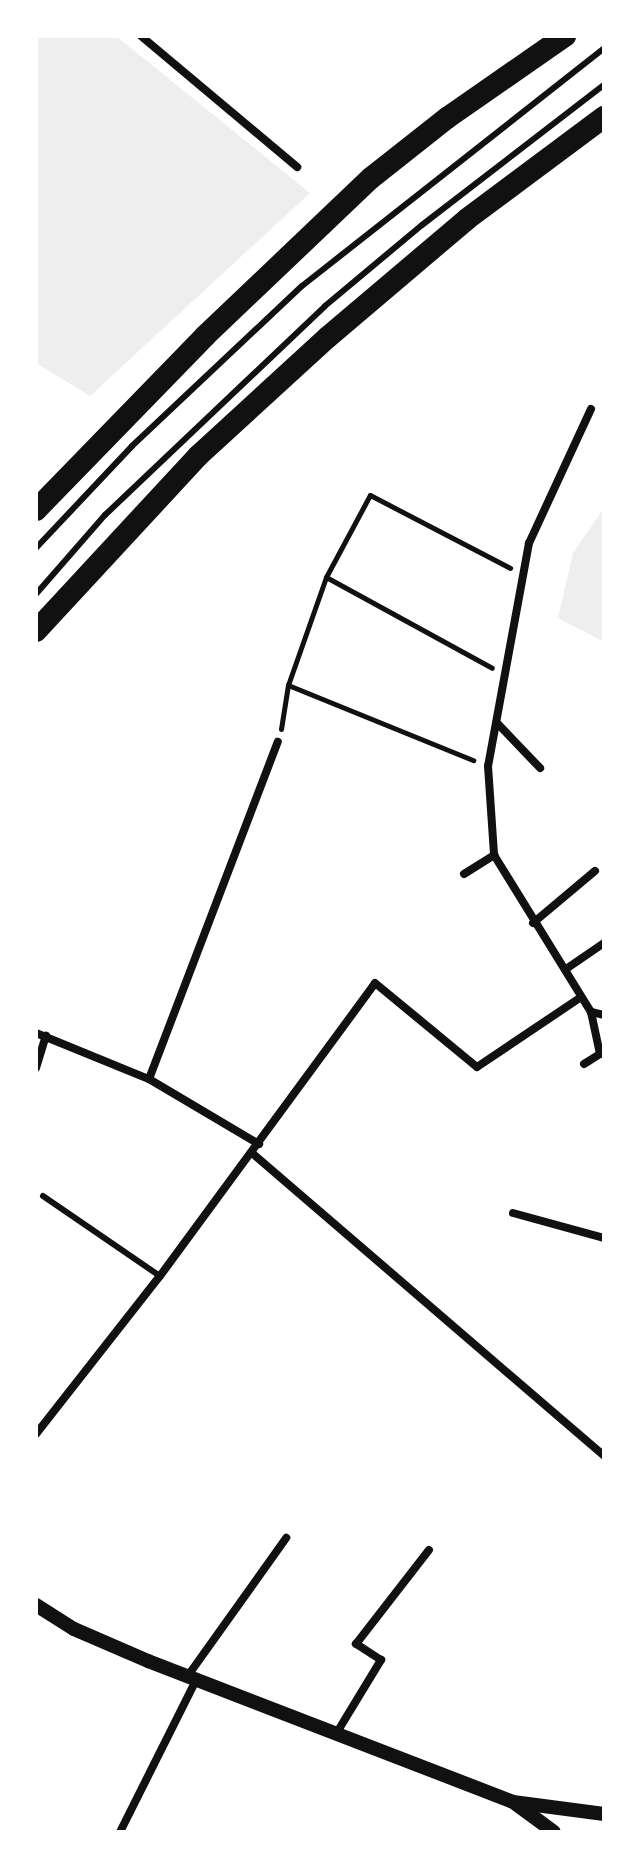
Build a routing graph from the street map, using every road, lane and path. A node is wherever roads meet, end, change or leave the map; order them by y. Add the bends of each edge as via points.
1 (141, 36) edge
2 (565, 36) edge
3 (604, 48) edge
4 (604, 85) edge
5 (604, 117) edge
6 (297, 167) dead end
7 (591, 409) dead end
8 (75, 467) junction
9 (36, 497) edge
10 (36, 510) edge
11 (36, 548) edge
12 (521, 574) junction
13 (326, 577) junction
14 (36, 594) edge
15 (36, 631) edge
16 (504, 675) junction
17 (288, 685) junction
18 (498, 724) junction
19 (278, 742) joint
20 (488, 766) junction
21 (540, 768) dead end
22 (494, 855) junction
23 (595, 871) dead end
24 (464, 874) dead end
25 (533, 923) junction
26 (604, 943) edge
27 (566, 969) junction
28 (581, 997) junction
29 (591, 1012) junction
30 (604, 1015) edge
31 (36, 1033) edge
32 (46, 1036) junction
33 (584, 1064) dead end
34 (36, 1068) edge
35 (149, 1079) junction
36 (259, 1144) junction
37 (252, 1153) junction
38 (43, 1196) dead end
39 (513, 1213) dead end
40 (604, 1238) edge
41 (160, 1276) junction
42 (36, 1434) edge
43 (604, 1456) edge
44 (286, 1538) dead end
45 (429, 1550) dead end
46 (36, 1605) edge
47 (192, 1679) junction
48 (336, 1734) junction
49 (513, 1802) junction
50 (604, 1814) edge
51 (120, 1832) edge
52 (554, 1832) edge

1 - 6 street
2 - 8 highway via 371,178
3 - 11 lane via 302,286 143,436
4 - 14 lane via 325,306 105,515
5 - 15 highway via 467,219 328,337 198,456
7 - 12 street via 529,543
8 - 9 highway
8 - 10 highway
12 - 13 path via 370,495
12 - 16 street
13 - 16 path
13 - 17 path
16 - 18 street
17 - 19 path
17 - 20 path
18 - 20 street
18 - 21 street
19 - 35 street
20 - 22 street
22 - 24 street
22 - 25 street
23 - 25 street
25 - 27 street
26 - 27 street
27 - 28 street
28 - 29 street
28 - 36 street via 477,1067 375,983
29 - 30 street
29 - 33 street via 600,1054
31 - 32 street
32 - 34 street
32 - 35 street
35 - 36 street
36 - 37 street
37 - 41 street
37 - 43 street
38 - 41 lane
39 - 40 street
41 - 42 street
44 - 47 street
45 - 48 street via 356,1644 381,1660
46 - 47 street via 74,1629
47 - 48 street
47 - 51 street
48 - 49 street
49 - 50 street
49 - 52 street

